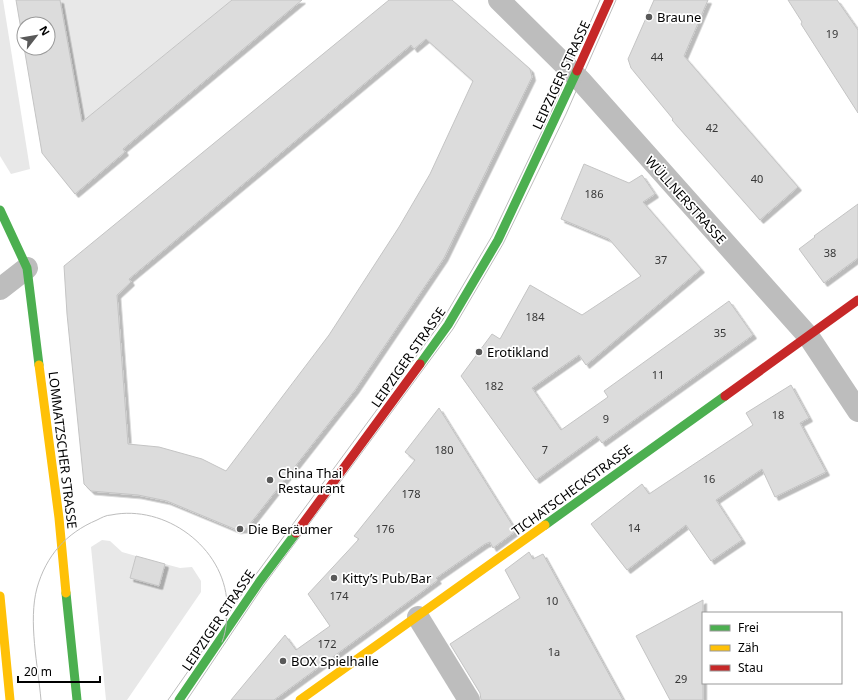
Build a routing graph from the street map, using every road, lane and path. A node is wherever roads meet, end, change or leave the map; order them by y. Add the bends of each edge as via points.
1 (499, 0) edge
2 (609, 0) edge
3 (575, 76) junction
4 (0, 210) edge
5 (27, 268) junction
6 (0, 289) edge
7 (858, 300) edge
8 (809, 337) junction
9 (858, 411) edge
10 (0, 596) edge
11 (418, 617) junction
12 (10, 700) edge
13 (77, 700) edge
14 (179, 700) edge
15 (300, 700) edge
16 (469, 700) edge

1 - 3 street, WÜLLNERSTRASSE
2 - 3 main road, LEIPZIGER STRASSE
3 - 8 street, WÜLLNERSTRASSE
3 - 14 main road, LEIPZIGER STRASSE via 498,240 448,325 260,581
4 - 5 main road, LOMMATZSCHER STRASSE
5 - 6 street
5 - 13 main road, LOMMATZSCHER STRASSE via 59,518
7 - 8 main road, TICHATSCHECKSTRASSE
8 - 9 street, WÜLLNERSTRASSE
8 - 11 main road, TICHATSCHECKSTRASSE
10 - 12 main road
11 - 15 main road, TICHATSCHECKSTRASSE
11 - 16 street

